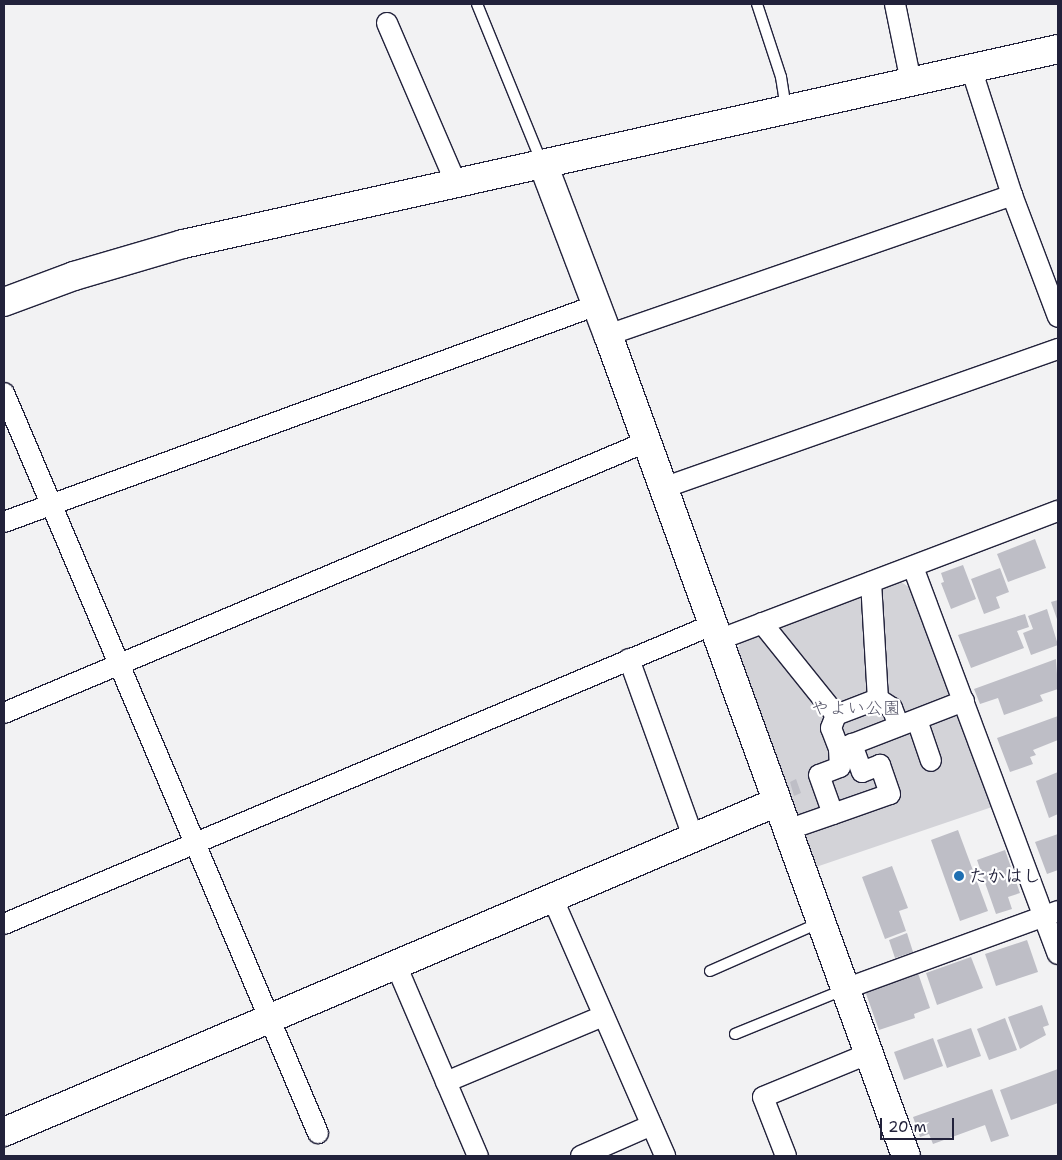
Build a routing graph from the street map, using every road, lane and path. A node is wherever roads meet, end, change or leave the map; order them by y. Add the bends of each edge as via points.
1 (757, 4) edge
2 (895, 4) edge
3 (480, 6) edge
4 (387, 23) dead end
5 (1058, 49) edge
6 (971, 68) junction
7 (911, 82) junction
8 (787, 111) junction
9 (543, 164) junction
10 (456, 183) junction
11 (1012, 195) junction
12 (4, 302) edge
13 (597, 305) junction
14 (1056, 305) edge
15 (608, 335) junction
16 (1058, 349) edge
17 (4, 393) edge
18 (646, 442) junction
19 (663, 488) junction
20 (49, 504) junction
21 (1058, 511) edge
22 (4, 522) edge
23 (913, 567) junction
24 (871, 582) junction
25 (762, 623) junction
26 (715, 633) junction
27 (629, 659) junction
28 (118, 665) junction
29 (878, 699) junction
30 (964, 701) junction
31 (4, 713) edge
32 (836, 715) junction
33 (908, 723) junction
34 (844, 753) junction
35 (931, 761) dead end
36 (777, 802) junction
37 (833, 814) junction
38 (787, 830) junction
39 (693, 837) junction
40 (195, 846) junction
41 (552, 897) junction
42 (1051, 913) edge
43 (821, 922) junction
44 (4, 924) edge
45 (1058, 954) edge
46 (396, 964) junction
47 (710, 971) dead end
48 (845, 989) junction
49 (603, 1016) junction
50 (268, 1018) junction
51 (735, 1034) dead end
52 (868, 1054) junction
53 (446, 1082) junction
54 (652, 1126) junction
55 (4, 1132) edge
56 (318, 1133) dead end
57 (478, 1156) edge
58 (581, 1156) edge
59 (665, 1156) edge
60 (786, 1156) edge
61 (904, 1156) edge

1 - 8 lane via 781,77
2 - 7 street
3 - 9 lane
4 - 10 street
5 - 6 street
6 - 7 street
6 - 11 street
7 - 8 street
8 - 9 street
9 - 10 street
9 - 13 street
10 - 12 street via 183,244 74,276
11 - 14 street
11 - 15 street
13 - 15 street
13 - 20 street
15 - 18 street
16 - 19 street
17 - 20 street
18 - 19 street
18 - 28 street
19 - 26 street
20 - 22 street
20 - 28 street
21 - 23 street
23 - 24 street
23 - 30 street
24 - 25 street
24 - 29 street
25 - 26 street
25 - 32 street
26 - 27 street
26 - 36 street
27 - 39 street
27 - 40 street
28 - 31 street
28 - 40 street
29 - 32 street
29 - 33 street
30 - 33 street
30 - 42 street
32 - 34 street via 831,728
33 - 34 street
33 - 35 street
34 - 37 street via 820,775
34 - 37 street via 862,772 880,765 890,794
36 - 38 street
36 - 39 street
37 - 38 street
38 - 43 street
39 - 41 street
40 - 44 street
40 - 50 street
41 - 46 street
41 - 49 street
42 - 45 street
42 - 48 street
43 - 47 lane
43 - 48 street
46 - 50 street
46 - 53 street
48 - 51 lane
48 - 52 street
49 - 53 street
49 - 54 street
50 - 55 street
50 - 56 street
52 - 60 street via 763,1098
52 - 61 street
53 - 57 street
54 - 58 street
54 - 59 street

